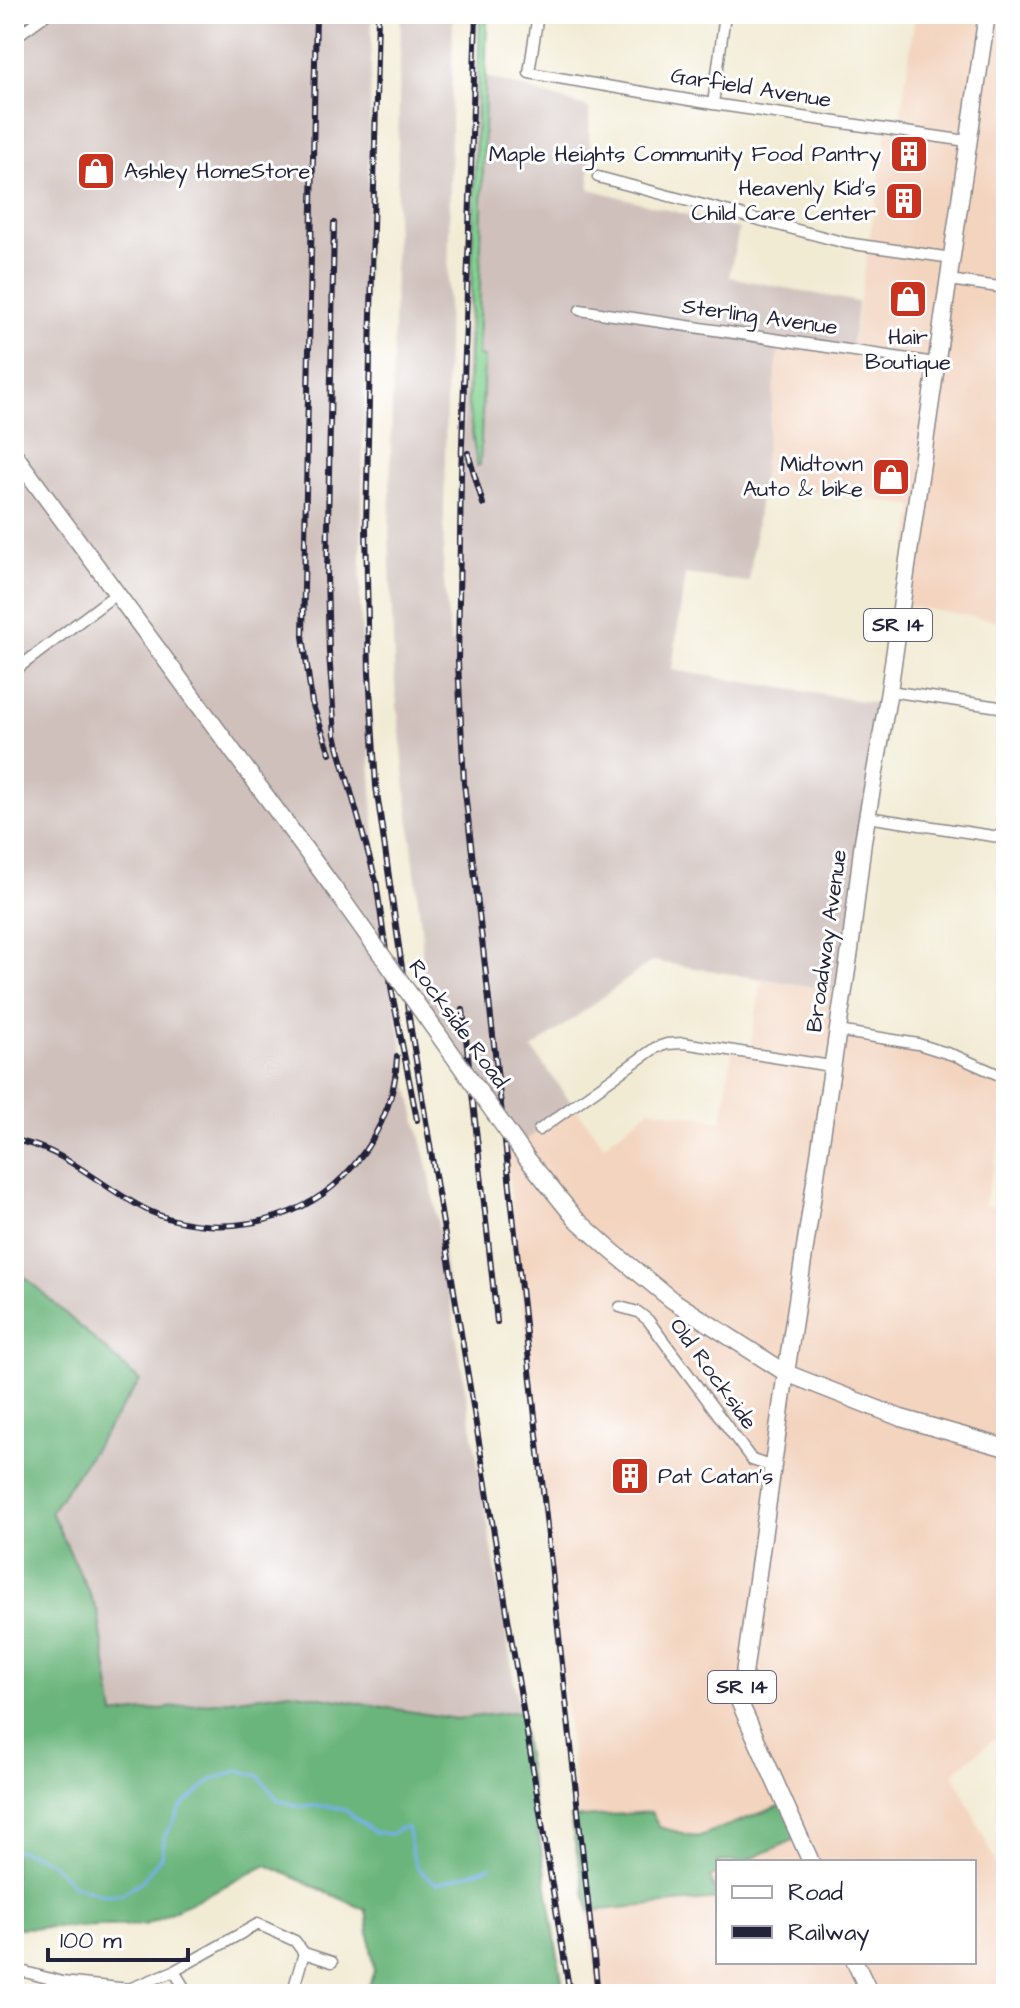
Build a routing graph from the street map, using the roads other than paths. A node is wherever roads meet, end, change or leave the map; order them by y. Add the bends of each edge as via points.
1 (47, 14) edge
2 (538, 14) edge
3 (725, 14) edge
4 (987, 14) edge
5 (14, 38) edge
6 (713, 104) junction
7 (967, 141) junction
8 (598, 177) dead end
9 (952, 258) junction
10 (949, 280) junction
11 (1006, 288) edge
12 (580, 310) dead end
13 (935, 363) junction
14 (14, 454) edge
15 (116, 594) junction
16 (14, 671) edge
17 (889, 691) junction
18 (1006, 708) edge
19 (867, 817) junction
20 (1006, 838) edge
21 (838, 1031) junction
22 (831, 1066) junction
23 (1006, 1078) edge
24 (539, 1130) dead end
25 (620, 1307) dead end
26 (786, 1373) junction
27 (1006, 1448) edge
28 (773, 1467) junction
29 (810, 1860) edge
30 (304, 1953) junction
31 (332, 1962) dead end
32 (856, 1964) edge
33 (14, 1969) edge
34 (174, 1971) junction
35 (52, 1979) junction
36 (127, 1991) edge
37 (51, 1994) edge
38 (188, 1994) edge
39 (292, 1994) edge
40 (870, 1994) edge

1 - 5 street
2 - 6 street, Garfield Avenue via 529,73
3 - 6 street
4 - 7 main road, Broadway Avenue / SR 14
6 - 7 street, Garfield Avenue
7 - 9 main road, Broadway Avenue / SR 14
8 - 9 street via 846,243
9 - 10 main road, Broadway Avenue / SR 14
10 - 11 street
10 - 13 main road, Broadway Avenue / SR 14
12 - 13 street, Sterling Avenue
13 - 17 main road, Broadway Avenue / SR 14
14 - 15 main road, Rockside Road
15 - 16 street
15 - 26 main road, Rockside Road, bridge via 575,1218 672,1300
17 - 18 street
17 - 19 main road, Broadway Avenue / SR 14
19 - 20 street
19 - 21 main road, Broadway Avenue / SR 14
21 - 22 main road, Broadway Avenue / SR 14
21 - 23 street via 918,1044
22 - 24 street via 667,1044
22 - 26 main road, Broadway Avenue / SR 14
25 - 28 street, Old Rockside via 648,1320 752,1460
26 - 27 main road, Rockside Road via 901,1418
26 - 28 main road, Broadway Avenue / SR 14
28 - 29 main road, Broadway Avenue / SR 14 via 740,1703
30 - 31 street
30 - 34 street via 295,1941 258,1924
30 - 39 street
32 - 40 main road
33 - 35 street
34 - 36 street
34 - 38 street
35 - 36 street
35 - 37 street

